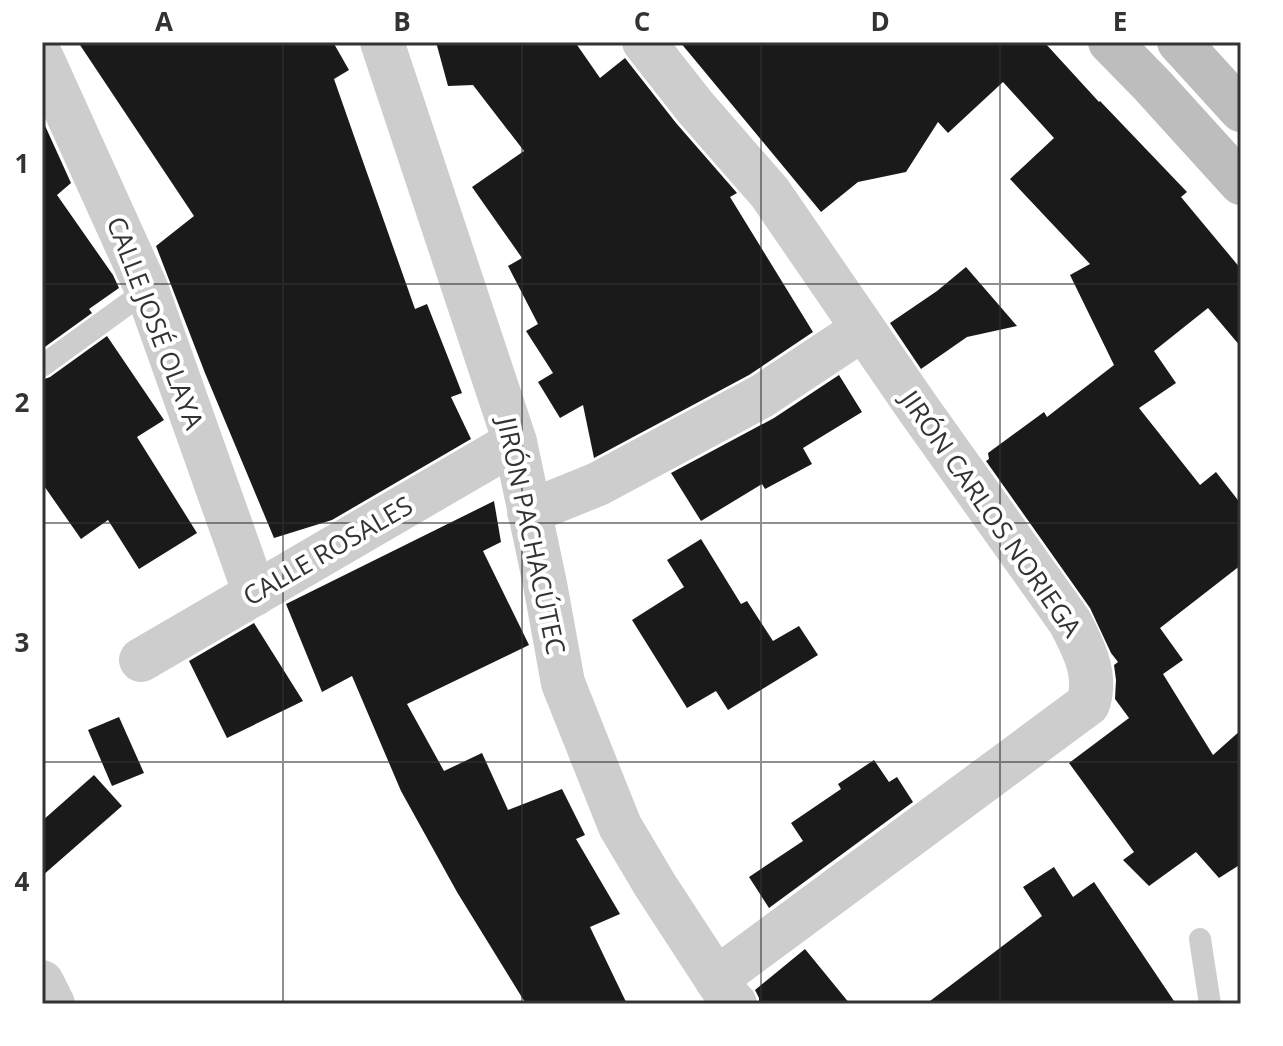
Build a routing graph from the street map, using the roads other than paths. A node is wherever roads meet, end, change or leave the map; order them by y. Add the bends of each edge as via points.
1 (382, 42) edge
2 (644, 42) edge
3 (1110, 42) edge
4 (1188, 45) edge
5 (42, 58) edge
6 (1152, 85) junction
7 (1241, 110) edge
8 (1241, 183) edge
9 (147, 290) junction
10 (863, 329) junction
11 (42, 366) edge
12 (515, 442) junction
13 (529, 512) junction
14 (255, 594) junction
15 (141, 660) dead end
16 (1200, 939) dead end
17 (42, 982) edge
18 (725, 991) edge
19 (53, 1004) edge
20 (1210, 1004) edge

1 - 12 street, JIRÓN PACHACÚTEC
2 - 10 street, JIRÓN CARLOS NORIEGA via 770,193
3 - 6 street
4 - 6 street
4 - 7 street
5 - 9 street, CALLE JOSÉ OLAYA
6 - 8 street
9 - 11 lane
9 - 14 street, CALLE JOSÉ OLAYA
10 - 13 street via 762,396 598,484
10 - 18 street, JIRÓN CARLOS NORIEGA via 1070,622 1088,663 1092,692 1088,704
12 - 13 street, JIRÓN PACHACÚTEC
12 - 14 street, CALLE ROSALES
13 - 18 street, JIRÓN PACHACÚTEC via 563,683 620,826
14 - 15 street, CALLE ROSALES
16 - 20 lane
17 - 19 street

